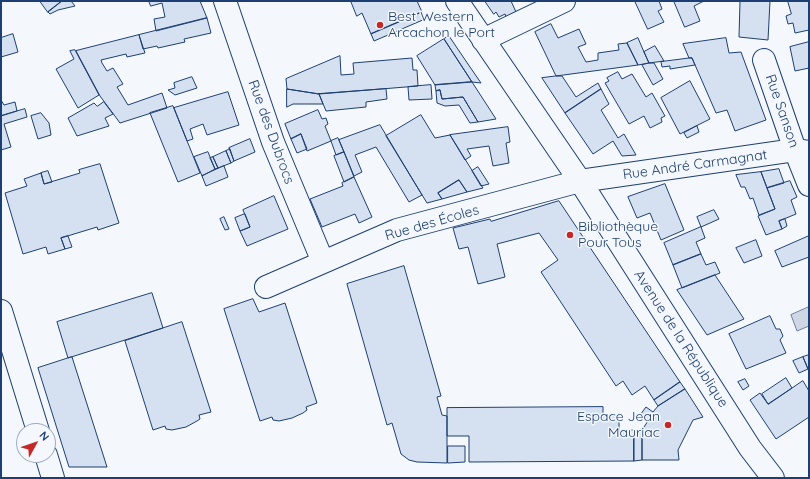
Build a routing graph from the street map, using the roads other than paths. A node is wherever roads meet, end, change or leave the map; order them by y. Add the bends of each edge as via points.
1 (225, 1) edge
2 (457, 1) edge
3 (564, 1) edge
4 (483, 40) junction
5 (764, 60) dead end
6 (802, 151) edge
7 (580, 182) junction
8 (809, 185) edge
9 (323, 262) junction
10 (266, 287) dead end
11 (1, 311) edge
12 (36, 423) edge
13 (48, 463) edge
14 (53, 478) edge
15 (773, 478) edge

1 - 9 street, Rue des Dubrocs via 273,142
2 - 4 street, Avenue de la République
3 - 4 street
4 - 7 street, Avenue de la République
5 - 6 street, Rue Sanson
6 - 7 street, Rue André Carmagnat
6 - 8 street, Rue Sanson
7 - 9 street, Rue des Écoles via 397,230
7 - 15 street, Avenue de la République via 750,448
9 - 10 street, Rue des Écoles
11 - 12 street
13 - 14 street

